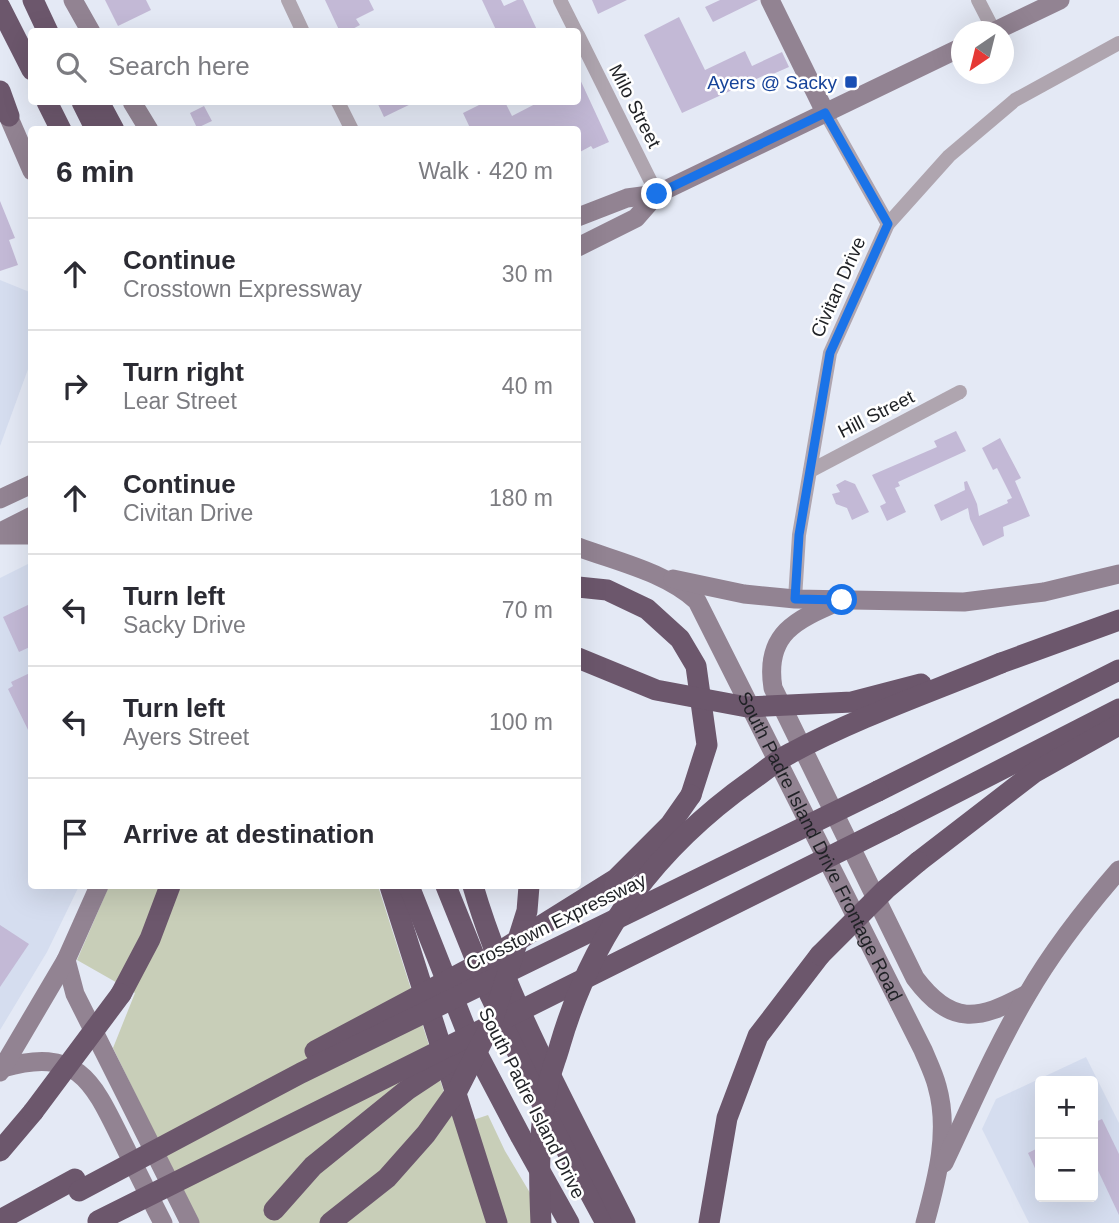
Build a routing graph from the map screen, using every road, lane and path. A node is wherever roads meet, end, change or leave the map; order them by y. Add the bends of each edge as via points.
1 (33, 0) edge
2 (73, 0) edge
3 (288, 0) edge
4 (560, 0) edge
5 (770, 0) edge
6 (978, 0) edge
7 (1059, 0) edge
8 (0, 7) edge
9 (988, 21) edge
10 (1014, 22) edge
11 (46, 28) edge
12 (89, 28) edge
13 (301, 28) edge
14 (574, 28) edge
15 (581, 41) edge
16 (1119, 43) edge
17 (951, 52) edge
18 (28, 63) edge
19 (0, 91) edge
20 (48, 105) edge
21 (84, 105) edge
22 (101, 105) edge
23 (134, 105) edge
24 (340, 105) edge
25 (4, 107) edge
26 (825, 113) junction
27 (59, 126) edge
28 (94, 126) edge
29 (112, 126) edge
30 (147, 126) edge
31 (350, 126) edge
32 (28, 162) edge
33 (657, 194) junction
34 (581, 216) edge
35 (888, 224) junction
36 (581, 246) edge
37 (960, 392) dead end
38 (810, 471) junction
39 (28, 486) edge
40 (0, 499) edge
41 (28, 518) edge
42 (0, 533) edge
43 (28, 535) edge
44 (581, 548) edge
45 (1119, 573) edge
46 (652, 574) junction
47 (581, 587) edge
48 (795, 599) junction
49 (842, 600) junction
50 (1119, 620) edge
51 (581, 659) edge
52 (1001, 663) junction
53 (1119, 670) edge
54 (1119, 709) edge
55 (1119, 725) edge
56 (1119, 870) edge
57 (98, 889) edge
58 (169, 889) edge
59 (391, 889) edge
60 (410, 889) edge
61 (447, 889) edge
62 (474, 889) edge
63 (529, 889) edge
64 (66, 960) junction
65 (1027, 994) junction
66 (539, 1002) junction
67 (1, 1070) edge
68 (0, 1151) edge
69 (937, 1177) junction
70 (77, 1185) junction
71 (270, 1216) edge
72 (0, 1220) edge
73 (95, 1222) edge
74 (17, 1223) edge
75 (163, 1223) edge
76 (190, 1223) edge
77 (330, 1223) edge
78 (497, 1223) edge
79 (541, 1223) edge
80 (569, 1223) edge
81 (606, 1223) edge
82 (625, 1223) edge
83 (709, 1223) edge
84 (925, 1223) edge

1 - 11 highway
2 - 12 main road
3 - 13 street
4 - 14 street, Milo Street
5 - 26 main road
6 - 9 street
7 - 10 main road
8 - 18 highway
15 - 33 street, Milo Street
16 - 35 street, Civitan Drive via 1015,100 949,156
17 - 26 main road
19 - 25 highway
20 - 27 highway
21 - 28 highway
22 - 29 highway
23 - 30 main road
24 - 31 street
25 - 32 main road
26 - 33 main road
26 - 35 street
33 - 34 main road via 627,198
33 - 36 main road via 636,218
35 - 38 street, Civitan Drive via 830,353
37 - 38 street, Hill Street
38 - 48 street, Civitan Drive
39 - 40 main road
41 - 42 main road
42 - 43 main road
44 - 46 main road, South Padre Island Drive Frontage Road
45 - 49 main road via 1044,592 964,602
46 - 48 main road via 744,594
46 - 69 main road, South Padre Island Drive Frontage Road via 697,601 923,1050 938,1088 943,1126
47 - 70 highway, bridge via 607,590 648,609 680,639 696,666 707,745 691,795 670,825 616,879 579,904
48 - 49 main road
49 - 65 main road via 800,618 782,634 770,668 773,688 915,978 927,994 943,1008 963,1015 1004,1007
50 - 52 highway
51 - 52 highway, bridge via 656,690 747,707 852,702
52 - 79 highway, bridge via 789,754 731,795 655,865 593,957 568,1017 547,1090
53 - 70 highway, Crosstown Expressway, bridge
54 - 66 highway, bridge
55 - 83 highway, bridge via 1035,772 886,889 820,955 758,1036 727,1118
56 - 65 main road via 1075,922
57 - 64 main road
58 - 68 highway, bridge via 150,939 121,993
59 - 78 highway
60 - 80 highway, South Padre Island Drive via 470,1040
61 - 81 highway, South Padre Island Drive via 490,995
62 - 82 highway via 536,1043
63 - 77 highway, bridge via 527,911 492,1022 458,1089 387,1178
64 - 67 main road
64 - 76 main road via 75,994
65 - 69 main road via 982,1077
66 - 71 highway, bridge via 372,1117 313,1166
66 - 73 highway, bridge
67 - 75 main road via 41,1061 77,1072 97,1092
69 - 84 main road, South Padre Island Drive Frontage Road
70 - 72 highway
70 - 74 highway, Crosstown Expressway

